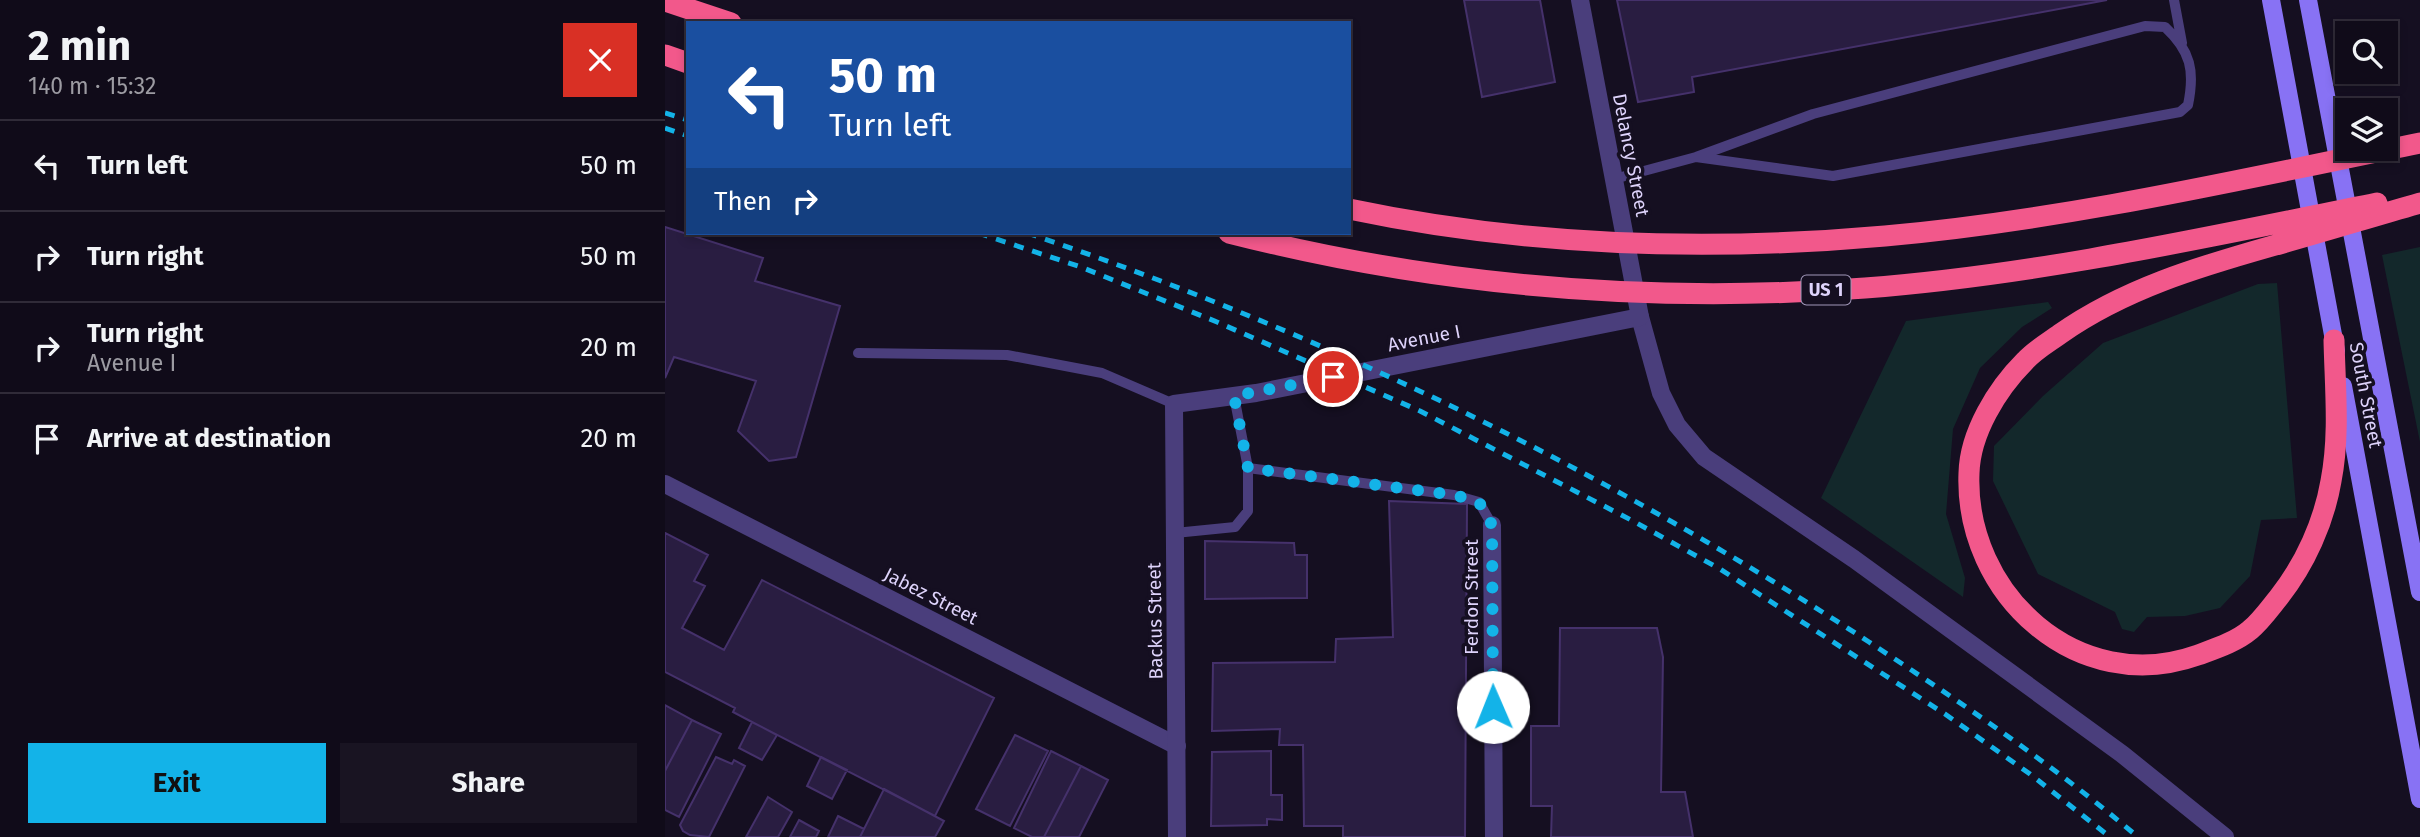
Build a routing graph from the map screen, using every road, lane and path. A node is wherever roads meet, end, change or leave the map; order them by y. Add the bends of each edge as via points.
1 (1580, 0) edge
2 (2174, 0) edge
3 (2271, 0) edge
4 (2308, 0) edge
5 (665, 1) edge
6 (725, 21) edge
7 (2184, 49) junction
8 (665, 55) edge
9 (686, 62) edge
10 (2420, 144) edge
11 (1696, 157) junction
12 (1614, 179) junction
13 (2420, 194) edge
14 (2420, 203) edge
15 (1351, 209) edge
16 (1238, 235) edge
17 (1640, 317) junction
18 (2334, 340) junction
19 (857, 353) dead end
20 (1234, 396) junction
21 (1174, 404) junction
22 (1248, 468) junction
23 (665, 484) edge
24 (1492, 525) joint
25 (1175, 533) junction
26 (2420, 592) edge
27 (1177, 746) junction
28 (2420, 799) edge
29 (1177, 837) edge
30 (1494, 837) edge
31 (2225, 837) edge

1 - 12 street, Delancy Street
2 - 7 lane
3 - 18 main road, South Street
4 - 26 main road, South Street
5 - 6 highway
7 - 11 lane via 2165,27 2145,26 1813,114
7 - 11 lane via 2192,77 2188,105 2180,112 1833,176
8 - 9 highway
10 - 15 highway via 2041,216 1797,243 1681,245 1578,240 1473,230
11 - 12 lane
12 - 17 street, Delancy Street
13 - 16 highway, US 1 via 2033,267 1893,285 1762,293 1661,294 1505,284 1390,267
14 - 18 highway via 2211,263 2141,289 2080,320 2025,360 1980,424 1969,470 1971,515 1982,555 2006,597 2037,627 2066,645 2102,661 2135,666 2177,662 2248,632 2302,563 2325,508 2336,423
17 - 20 street, Avenue I
17 - 31 street, Delancy Street via 1661,393 1677,425 1704,457 1854,559 2111,746
18 - 28 main road, South Street
19 - 21 lane via 1007,355 1102,373
20 - 21 street, Avenue I
20 - 22 lane
21 - 25 street, Backus Street
22 - 24 lane via 1454,495 1479,502
22 - 25 lane via 1248,511 1235,527
23 - 27 street, Jabez Street
24 - 30 street, Ferdon Street
25 - 27 street, Backus Street
27 - 29 street, Backus Street

